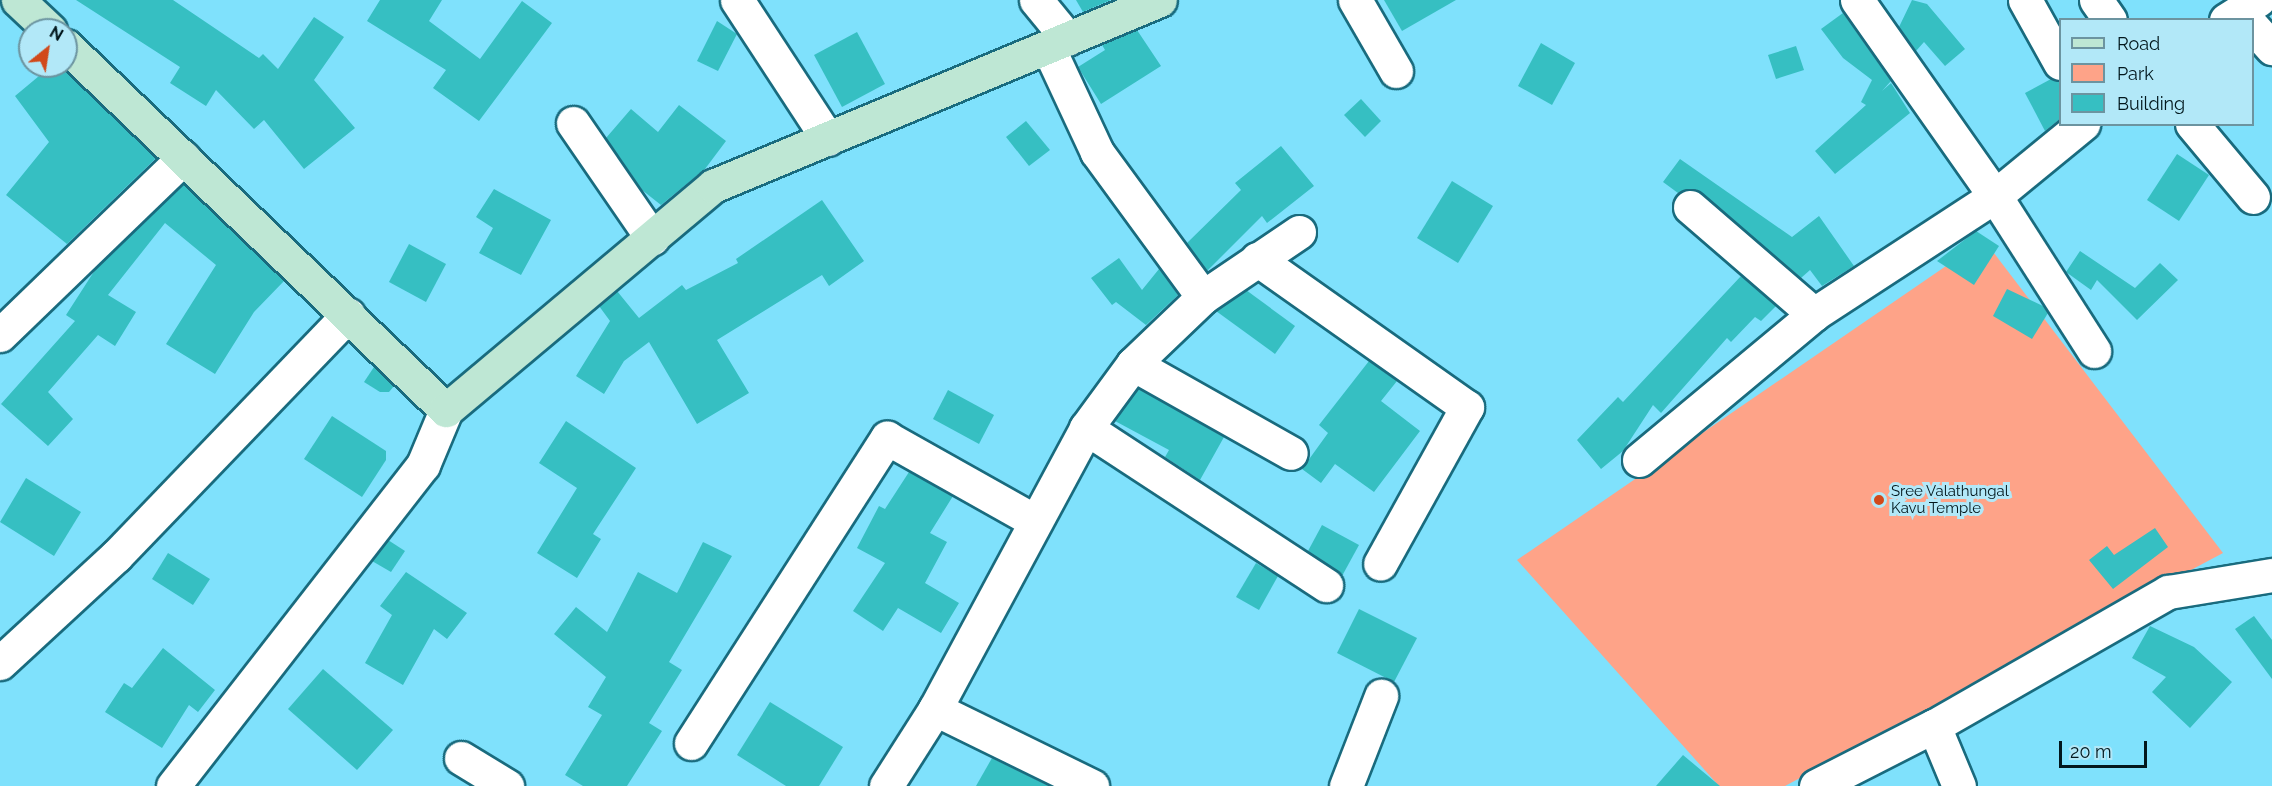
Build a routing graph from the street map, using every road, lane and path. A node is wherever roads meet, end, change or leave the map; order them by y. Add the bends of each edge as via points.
1 (18, 0) edge
2 (736, 0) edge
3 (1036, 0) edge
4 (1160, 0) edge
5 (1355, 0) edge
6 (1857, 0) edge
7 (2025, 0) edge
8 (2096, 0) edge
9 (37, 18) edge
10 (2109, 18) edge
11 (2254, 27) edge
12 (1058, 43) junction
13 (2272, 48) edge
14 (78, 57) edge
15 (2059, 60) edge
16 (1396, 71) dead end
17 (573, 123) dead end
18 (2081, 126) edge
19 (2194, 126) edge
20 (828, 139) junction
21 (183, 158) junction
22 (1995, 196) junction
23 (2253, 197) dead end
24 (1690, 207) dead end
25 (1299, 232) dead end
26 (652, 238) junction
27 (1257, 260) junction
28 (1203, 297) junction
29 (1814, 314) junction
30 (348, 315) junction
31 (5, 318) edge
32 (2094, 351) dead end
33 (1133, 364) junction
34 (446, 410) junction
35 (1086, 428) junction
36 (1291, 453) dead end
37 (1639, 460) dead end
38 (1035, 521) junction
39 (1380, 564) dead end
40 (2272, 575) edge
41 (1326, 585) dead end
42 (0, 663) edge
43 (1381, 696) dead end
44 (934, 709) junction
45 (1934, 726) junction
46 (691, 743) dead end
47 (461, 758) dead end
48 (173, 786) edge
49 (507, 786) edge
50 (886, 786) edge
51 (1092, 786) edge
52 (1346, 786) edge
53 (1816, 786) edge
54 (1959, 786) edge

1 - 9 street
2 - 20 street
3 - 12 street
4 - 12 street
5 - 16 street
6 - 22 street
7 - 15 street
8 - 10 street
11 - 13 street
12 - 20 street
12 - 28 street via 1097,152
14 - 21 street
17 - 26 street
18 - 22 street
19 - 23 street
20 - 26 street via 713,186
21 - 30 street
21 - 31 street
22 - 29 street
22 - 32 street
24 - 29 street
25 - 27 street
26 - 34 street
27 - 28 street
27 - 39 street via 1467,407
28 - 33 street
29 - 37 street
30 - 34 street
30 - 42 street via 116,556
33 - 35 street
33 - 36 street
34 - 48 street via 423,465
35 - 38 street
35 - 41 street
38 - 44 street
38 - 46 street via 887,438
40 - 45 street via 2168,592
43 - 52 street
44 - 50 street
44 - 51 street
45 - 53 street
45 - 54 street
47 - 49 street

